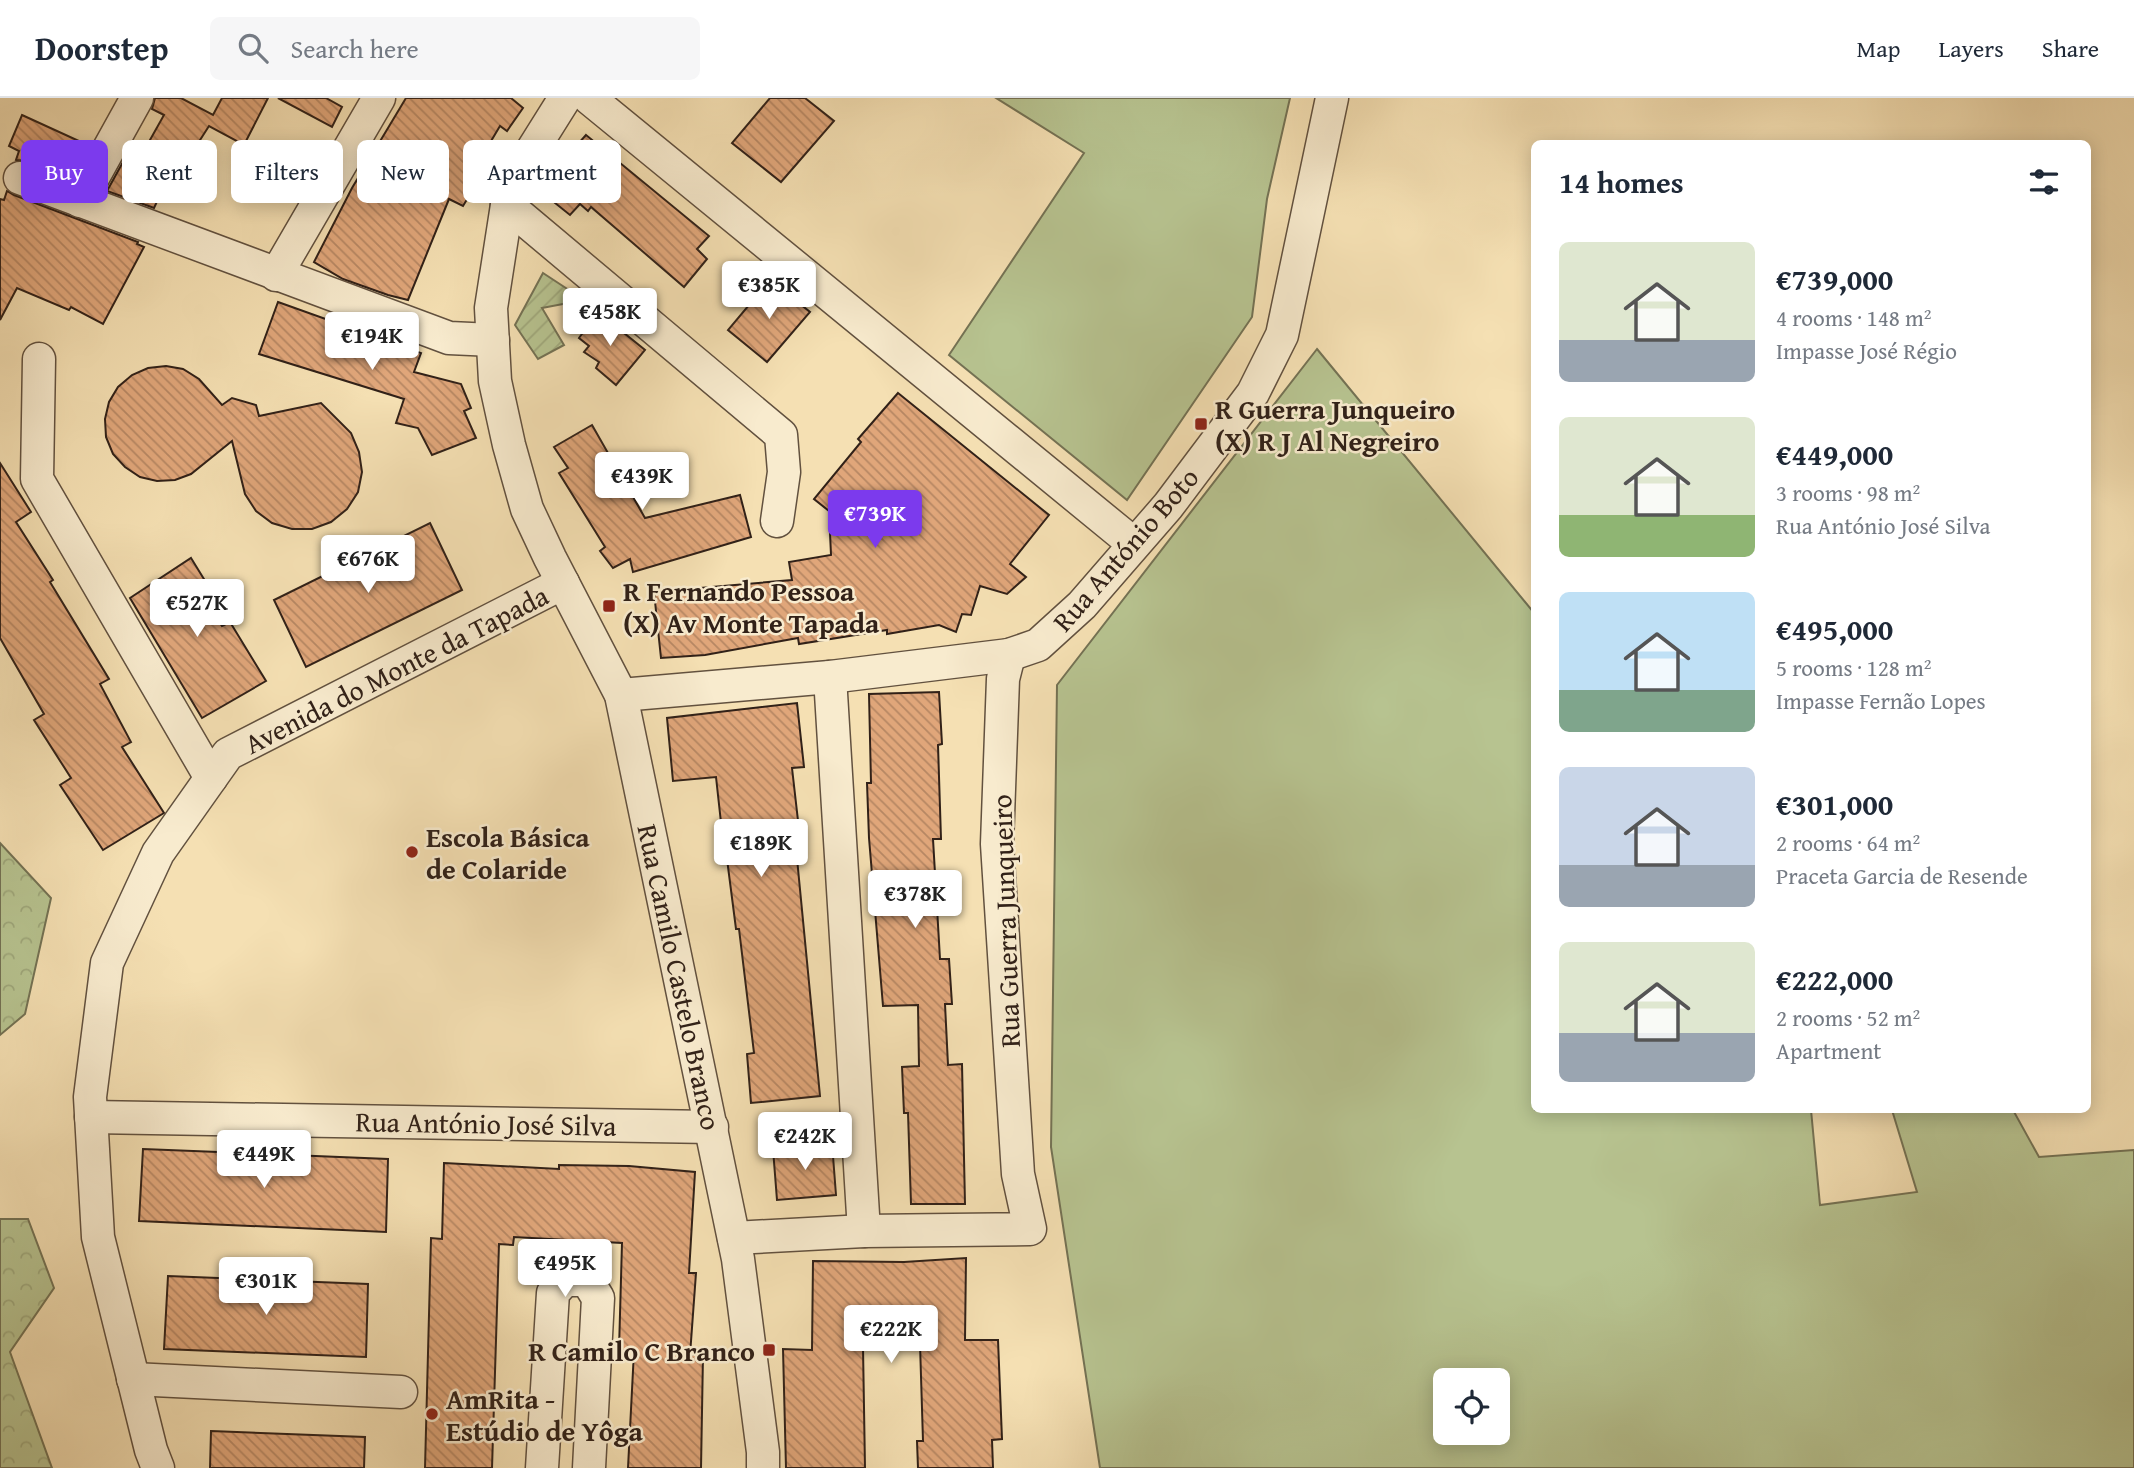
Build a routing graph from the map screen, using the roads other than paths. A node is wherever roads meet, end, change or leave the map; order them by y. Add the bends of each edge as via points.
1 (137, 98) edge
2 (379, 98) edge
3 (565, 98) edge
4 (589, 98) edge
5 (1332, 98) edge
6 (108, 150) edge
7 (85, 203) edge
8 (507, 205) junction
9 (276, 275) junction
10 (493, 340) junction
11 (39, 359) dead end
12 (777, 521) dead end
13 (1134, 544) junction
14 (563, 583) junction
15 (1009, 655) junction
16 (830, 677) junction
17 (621, 695) junction
18 (211, 778) junction
19 (91, 1117) junction
20 (712, 1127) junction
21 (864, 1231) junction
22 (734, 1238) junction
23 (133, 1379) junction
24 (401, 1392) dead end
25 (158, 1468) edge
26 (542, 1468) edge
27 (589, 1468) edge
28 (763, 1468) edge

1 - 6 street
2 - 9 street
3 - 8 street, Rua Camilo Castelo Branco via 528,157
4 - 13 street
5 - 13 street, Rua António Boto via 1282,335 1253,393
7 - 9 street
8 - 10 street, Rua Camilo Castelo Branco via 491,308
8 - 12 street via 781,435 784,472
9 - 10 street via 449,338
10 - 14 street, Rua Camilo Castelo Branco via 495,381 527,509
11 - 18 street via 37,479
13 - 15 street, Rua António Boto via 1082,605 1038,645
14 - 17 street, Rua Camilo Castelo Branco
14 - 18 street, Avenida do Monte da Tapada via 228,754
15 - 16 street, Rua António Boto
15 - 21 street, Rua Guerra Junqueiro via 1003,679 997,844 1018,1174 1030,1229
16 - 17 street, Rua António Boto
16 - 21 street
17 - 20 street, Rua Camilo Castelo Branco
18 - 19 street, Avenida do Monte da Tapada via 158,853 107,963
19 - 20 street, Rua António José Silva
19 - 23 street, Avenida do Monte da Tapada via 98,1237
20 - 22 street, Rua Camilo Castelo Branco
21 - 22 street
22 - 28 street, Rua Camilo Castelo Branco
23 - 24 street
23 - 25 street, Avenida do Monte da Tapada
26 - 27 street via 553,1293 565,1280 587,1280 598,1298

